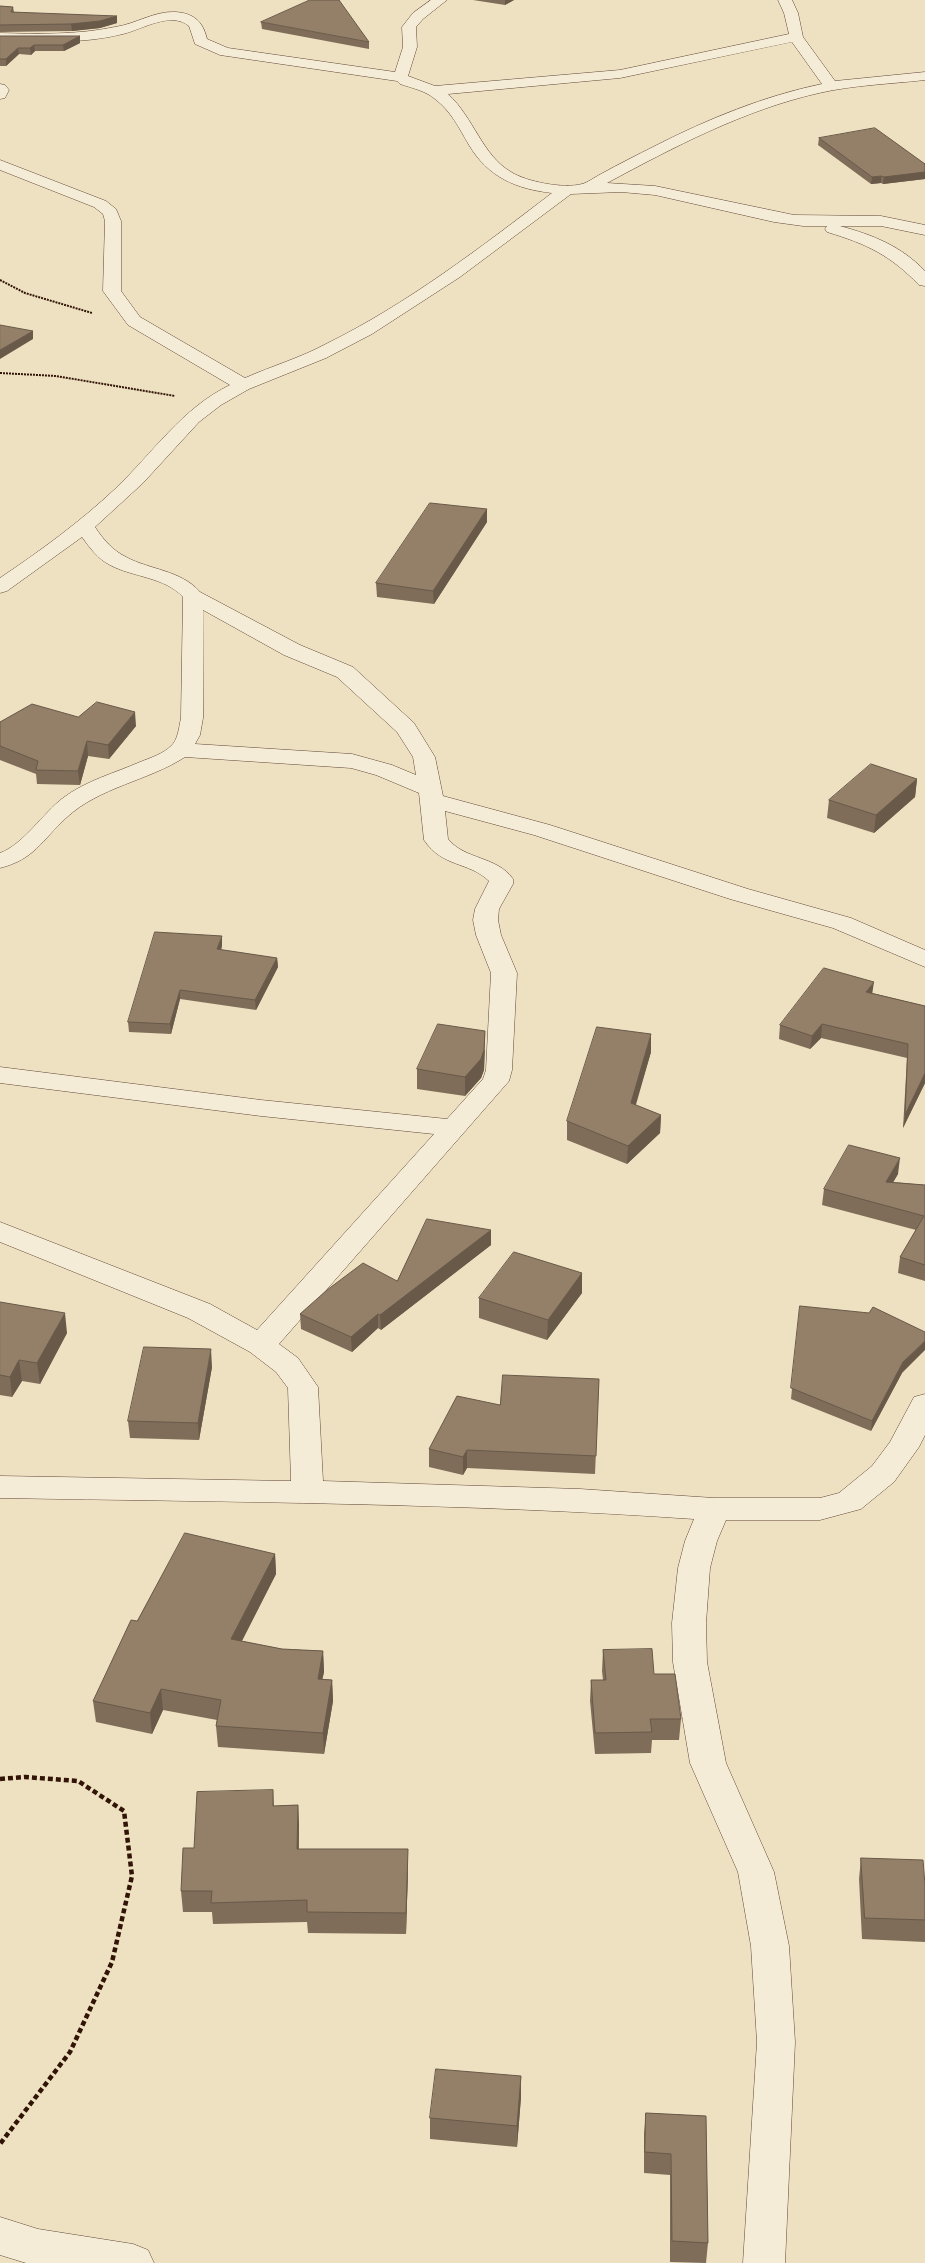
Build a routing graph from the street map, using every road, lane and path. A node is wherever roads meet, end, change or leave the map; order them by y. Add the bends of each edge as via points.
1 (440, 0) edge
2 (785, 0) edge
3 (157, 4) dead end
4 (177, 16) junction
5 (796, 37) junction
6 (0, 38) edge
7 (925, 76) edge
8 (401, 77) junction
9 (831, 86) junction
10 (0, 88) edge
11 (433, 91) junction
12 (0, 95) edge
13 (0, 166) edge
14 (575, 189) junction
15 (808, 222) junction
16 (925, 230) edge
17 (0, 280) edge
18 (925, 281) edge
19 (134, 322) junction
20 (0, 374) edge
21 (244, 385) junction
22 (214, 402) junction
23 (84, 526) junction
24 (0, 586) edge
25 (193, 596) junction
26 (181, 750) junction
27 (431, 795) junction
28 (0, 861) edge
29 (925, 959) edge
30 (0, 1075) edge
31 (454, 1128) junction
32 (0, 1231) edge
33 (261, 1345) junction
34 (925, 1404) edge
35 (0, 1487) edge
36 (307, 1492) junction
37 (714, 1509) junction
38 (0, 1779) edge
39 (0, 2144) edge
40 (0, 2236) edge
41 (133, 2263) edge
42 (764, 2263) edge

1 - 8 street via 409,27 410,47
2 - 5 street
3 - 4 street
4 - 6 street via 153,18 132,28 94,34
4 - 8 street via 192,20 198,27 200,41 225,52
5 - 9 street
5 - 11 street via 620,74
7 - 9 street
8 - 11 street
9 - 14 street via 723,119
10 - 12 street
11 - 14 street via 456,111 493,169 529,185
13 - 19 street via 100,204 110,212 112,291
14 - 15 street via 662,191
14 - 21 street via 372,326 334,348
15 - 16 street via 882,220
15 - 18 street via 882,244
17 - 19 path via 57,304
19 - 21 street
20 - 22 path via 56,376
21 - 22 street
22 - 23 street
23 - 24 street
23 - 25 street via 101,549 120,562 181,585
25 - 26 street via 192,718 189,736
25 - 27 street via 258,633 334,667 355,680 417,742 424,757
26 - 27 street via 352,761 384,770
26 - 28 street via 75,800 26,847
27 - 29 street via 739,894 842,923
27 - 31 street via 438,844 496,873 501,879 486,912 488,930 504,972 500,1070 496,1080
30 - 31 street via 261,1108
31 - 33 street
32 - 33 street via 199,1311
33 - 36 street via 287,1365 303,1387
34 - 37 street via 903,1448 883,1474 850,1501 820,1509
35 - 36 street
36 - 37 street via 580,1500
37 - 42 street via 694,1568 689,1624 690,1662 708,1763 756,1872 770,1946 776,2042
38 - 39 path via 25,1777 78,1781 124,1811 132,1876 112,1962 70,2052
40 - 41 street via 38,2248

